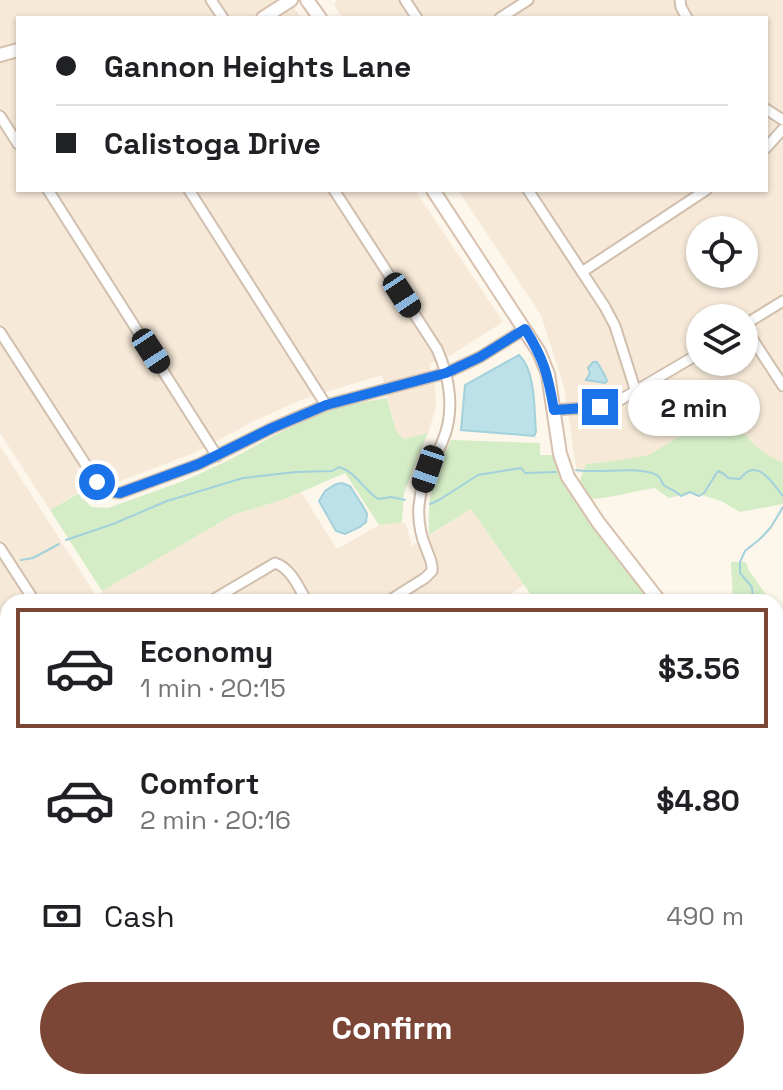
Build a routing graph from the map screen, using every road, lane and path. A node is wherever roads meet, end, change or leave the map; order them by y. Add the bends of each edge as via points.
1 (291, 0) edge
2 (528, 0) edge
3 (266, 16) edge
4 (503, 16) edge
5 (0, 116) edge
6 (783, 129) edge
7 (16, 141) edge
8 (768, 146) edge
9 (49, 192) edge
10 (190, 192) edge
11 (335, 192) edge
12 (434, 192) edge
13 (529, 192) edge
14 (703, 192) edge
15 (582, 272) junction
16 (783, 301) edge
17 (758, 317) edge
18 (525, 329) junction
19 (0, 332) edge
20 (758, 348) edge
21 (686, 362) edge
22 (446, 373) junction
23 (783, 386) edge
24 (636, 392) junction
25 (326, 405) junction
26 (554, 410) junction
27 (217, 456) junction
28 (0, 548) edge
29 (30, 594) edge
30 (222, 594) edge
31 (302, 594) edge
32 (400, 594) edge
33 (654, 594) edge

1 - 3 street
2 - 4 street
5 - 7 street
6 - 8 street
9 - 27 street
10 - 25 street
11 - 22 street via 437,349
12 - 18 street
13 - 15 street
14 - 15 street
15 - 24 street via 615,326
16 - 17 street
18 - 22 street
18 - 26 street via 548,374
19 - 27 street via 102,488 120,493
20 - 23 street
21 - 24 street
22 - 25 street
22 - 32 street via 447,425 419,501 421,533 433,567
24 - 26 street via 600,407
25 - 27 street
26 - 33 street via 568,477
28 - 29 street
30 - 31 street via 271,564 287,570

